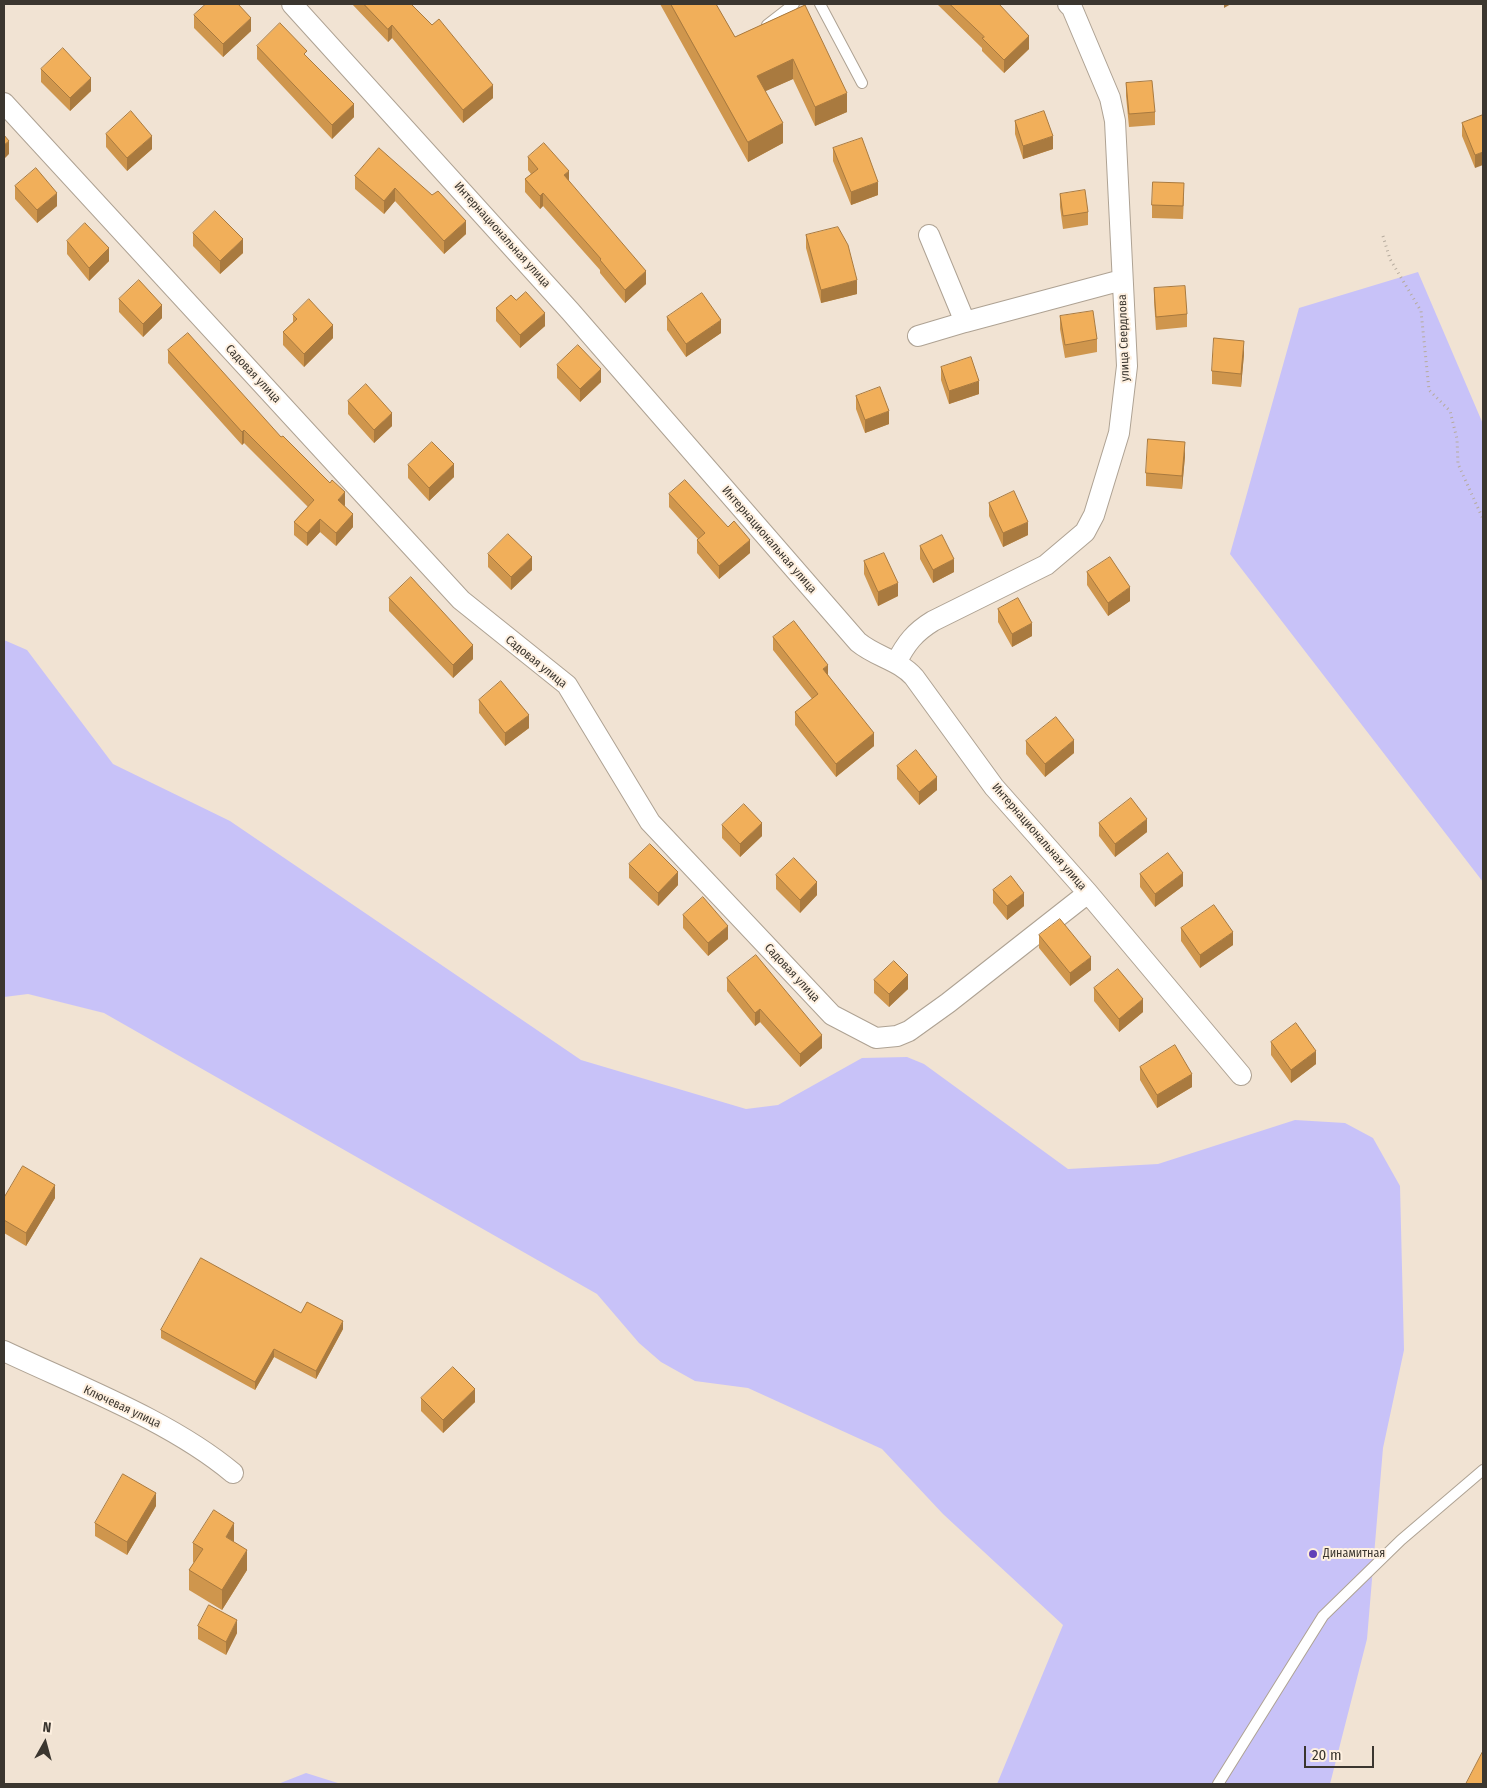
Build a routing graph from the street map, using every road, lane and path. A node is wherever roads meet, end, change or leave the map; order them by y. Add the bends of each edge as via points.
1 (292, 4) edge
2 (794, 4) edge
3 (820, 4) edge
4 (1074, 5) edge
5 (759, 32) edge
6 (862, 83) dead end
7 (4, 102) edge
8 (929, 235) dead end
9 (1383, 236) dead end
10 (1122, 280) junction
11 (965, 322) junction
12 (918, 336) dead end
13 (1483, 519) edge
14 (896, 663) junction
15 (1088, 893) junction
16 (1241, 1075) dead end
17 (4, 1351) edge
18 (1483, 1470) edge
19 (233, 1474) dead end
20 (1218, 1784) edge

1 - 14 street, Интернациональная улица via 570,311 858,642
2 - 5 lane
3 - 6 lane
4 - 10 street, улица Свердлова via 1110,98 1115,122
7 - 15 street, Садовая улица via 461,600 567,685 650,822 832,1015 876,1038 897,1036 942,1008
8 - 11 street
9 - 13 path via 1390,259 1421,311 1429,390 1450,411 1457,439 1458,464
10 - 11 street
10 - 14 street, улица Свердлова via 1126,391 1119,433 1106,478 1085,532 1046,565 917,631
11 - 12 street
14 - 15 street, Интернациональная улица via 914,677 994,787
15 - 16 street, Интернациональная улица
17 - 19 street, Ключевая улица via 163,1426 211,1455
18 - 20 lane via 1401,1540 1323,1616

